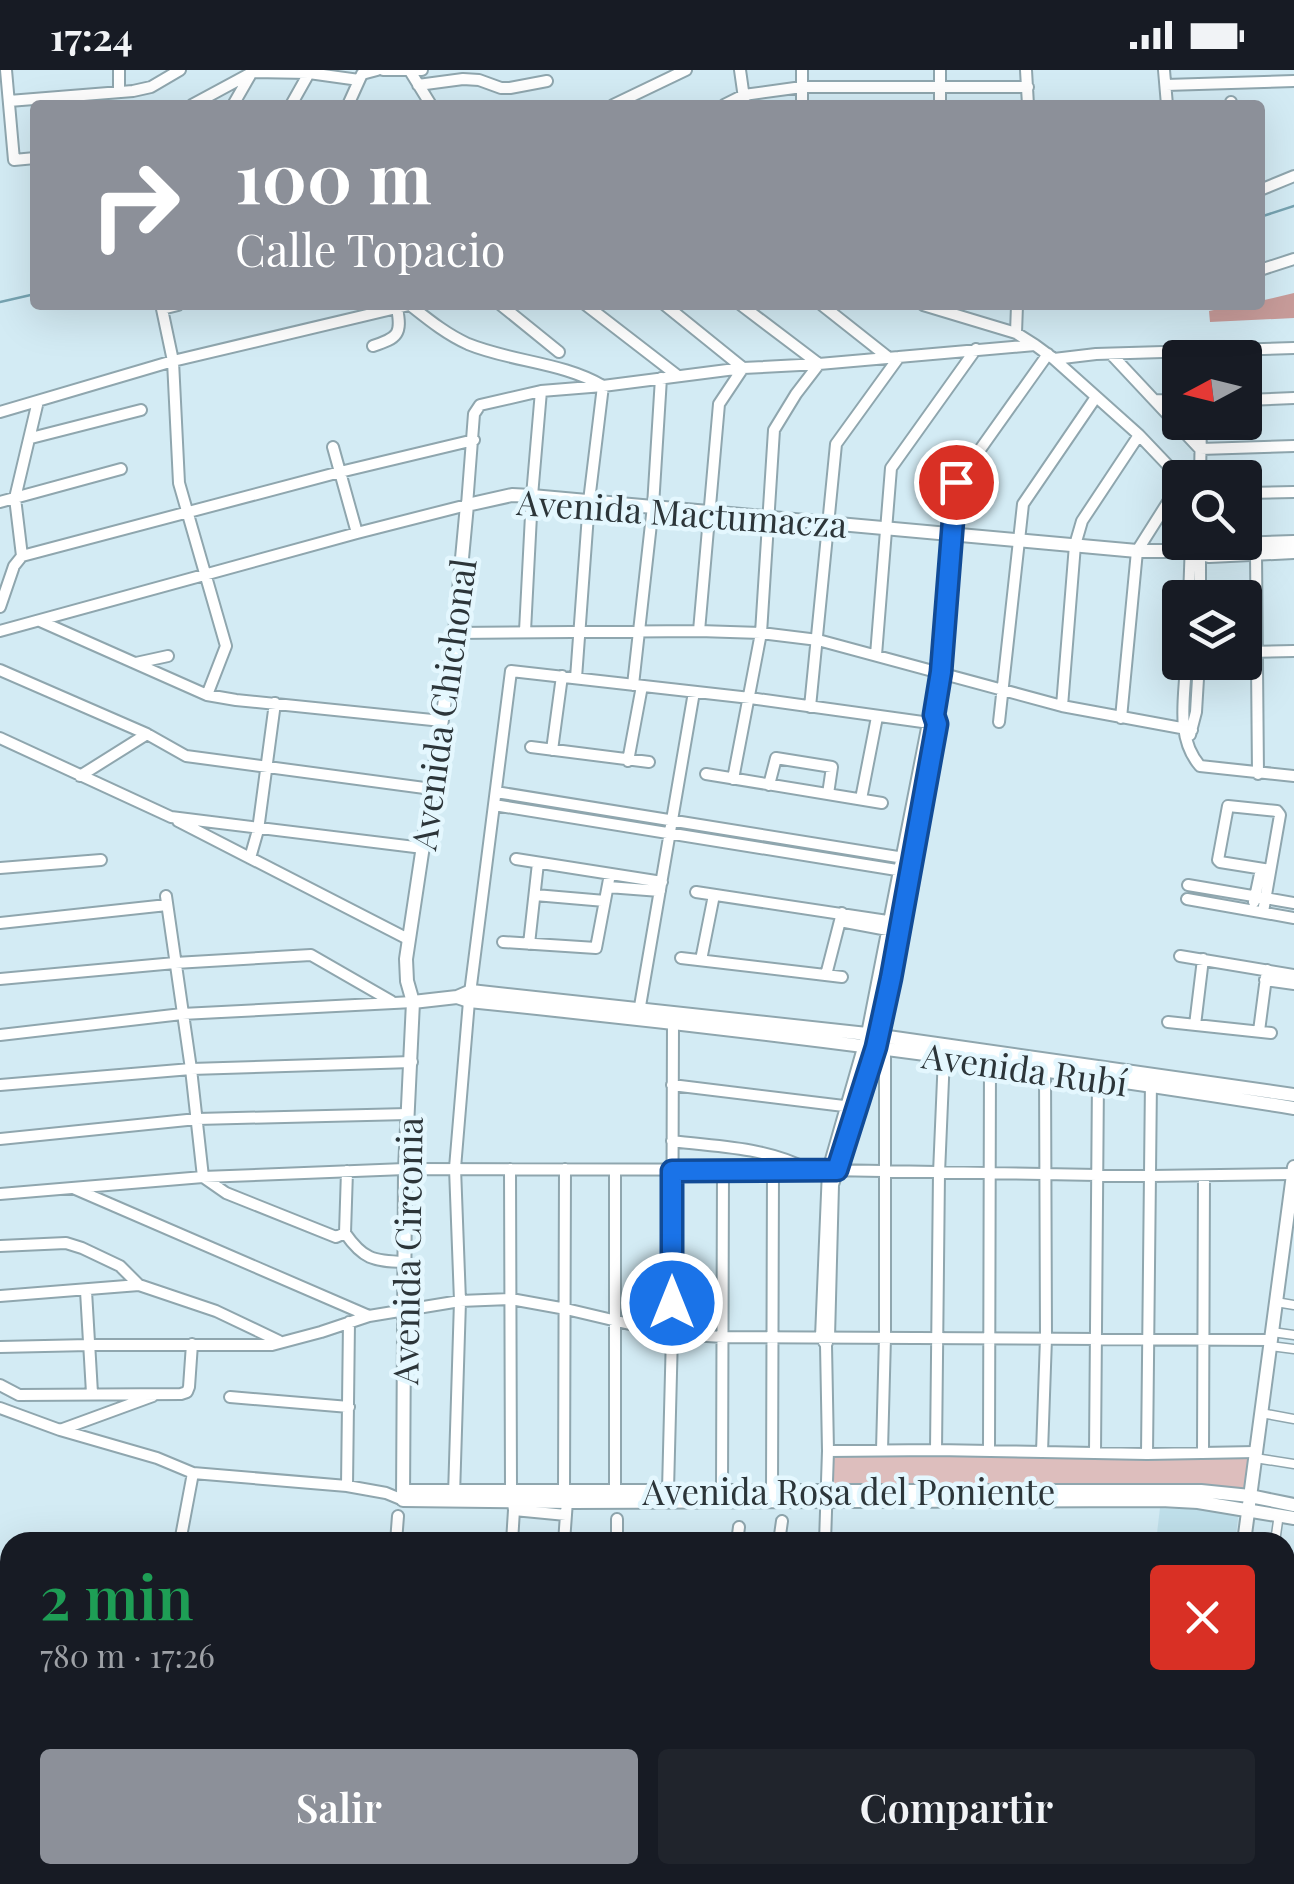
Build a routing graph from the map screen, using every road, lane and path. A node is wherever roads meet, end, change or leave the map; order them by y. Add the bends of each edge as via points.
1 (6, 70) edge
2 (118, 70) edge
3 (180, 70) edge
4 (380, 70) edge
5 (410, 70) edge
6 (422, 70) edge
7 (686, 70) edge
8 (740, 70) edge
9 (802, 70) edge
10 (940, 70) edge
11 (1026, 70) edge
12 (1164, 70) edge
13 (253, 72) edge
14 (309, 74) junction
15 (359, 81) junction
16 (547, 81) dead end
17 (1294, 81) edge
18 (1166, 84) junction
19 (418, 85) junction
20 (1028, 86) junction
21 (802, 87) junction
22 (940, 88) junction
23 (120, 92) junction
24 (201, 100) edge
25 (236, 100) edge
26 (294, 100) edge
27 (350, 100) edge
28 (361, 100) edge
29 (428, 100) edge
30 (623, 100) edge
31 (745, 100) edge
32 (802, 100) edge
33 (940, 100) edge
34 (1028, 100) edge
35 (1168, 100) edge
36 (10, 101) junction
37 (30, 158) edge
38 (1294, 176) edge
39 (1265, 188) edge
40 (1294, 259) edge
41 (1265, 268) edge
42 (162, 310) edge
43 (389, 310) edge
44 (397, 310) edge
45 (416, 310) edge
46 (507, 310) edge
47 (592, 310) edge
48 (671, 310) edge
49 (748, 310) edge
50 (829, 310) edge
51 (940, 310) edge
52 (1018, 310) edge
53 (1016, 333) junction
54 (1035, 345) junction
55 (374, 346) dead end
56 (1294, 348) edge
57 (976, 349) junction
58 (1262, 350) edge
59 (560, 352) dead end
60 (1111, 354) junction
61 (1162, 354) edge
62 (1051, 356) junction
63 (894, 357) junction
64 (173, 361) junction
65 (819, 364) junction
66 (743, 368) junction
67 (678, 376) junction
68 (661, 378) junction
69 (603, 386) junction
70 (542, 391) junction
71 (1096, 397) junction
72 (1294, 398) edge
73 (1262, 399) edge
74 (1156, 400) junction
75 (1162, 400) edge
76 (38, 401) junction
77 (141, 410) dead end
78 (0, 412) edge
79 (1139, 435) junction
80 (31, 438) junction
81 (474, 440) junction
82 (1200, 440) edge
83 (1294, 446) edge
84 (333, 448) dead end
85 (1200, 450) junction
86 (1200, 460) edge
87 (1162, 461) edge
88 (121, 469) dead end
89 (340, 472) junction
90 (1294, 492) edge
91 (1262, 493) edge
92 (532, 496) junction
93 (15, 498) junction
94 (589, 501) junction
95 (0, 502) edge
96 (467, 505) junction
97 (653, 506) junction
98 (708, 510) junction
99 (1162, 510) edge
100 (187, 514) junction
101 (769, 517) junction
102 (828, 523) junction
103 (885, 528) junction
104 (357, 533) junction
105 (952, 534) junction
106 (1019, 541) junction
107 (1294, 542) edge
108 (1262, 543) edge
109 (1075, 545) junction
110 (1162, 549) edge
111 (1137, 550) junction
112 (1294, 552) edge
113 (1262, 554) edge
114 (22, 556) junction
115 (14, 566) junction
116 (0, 570) edge
117 (206, 574) junction
118 (0, 606) edge
119 (40, 621) junction
120 (0, 631) edge
121 (525, 631) junction
122 (580, 631) junction
123 (699, 631) junction
124 (639, 632) junction
125 (455, 633) junction
126 (761, 633) junction
127 (818, 640) junction
128 (1294, 651) edge
129 (1262, 652) edge
130 (876, 655) junction
131 (168, 656) dead end
132 (135, 663) junction
133 (0, 670) edge
134 (941, 672) junction
135 (562, 676) junction
136 (576, 678) junction
137 (1187, 680) edge
138 (1198, 680) edge
139 (1252, 680) edge
140 (637, 685) junction
141 (1004, 689) junction
142 (694, 692) junction
143 (207, 695) junction
144 (750, 698) junction
145 (275, 704) junction
146 (1062, 706) junction
147 (810, 707) junction
148 (877, 717) junction
149 (1120, 718) junction
150 (933, 720) junction
151 (442, 722) junction
152 (999, 722) dead end
153 (1188, 729) junction
154 (147, 734) junction
155 (0, 738) edge
156 (530, 747) dead end
157 (552, 750) junction
158 (628, 760) junction
159 (648, 762) dead end
160 (265, 766) junction
161 (706, 774) dead end
162 (1258, 774) junction
163 (80, 776) junction
164 (1294, 776) edge
165 (734, 779) junction
166 (769, 784) junction
167 (432, 789) junction
168 (496, 792) junction
169 (828, 794) junction
170 (861, 799) junction
171 (882, 803) dead end
172 (494, 805) junction
173 (171, 817) junction
174 (671, 827) junction
175 (258, 830) junction
176 (423, 848) junction
177 (250, 858) junction
178 (516, 859) dead end
179 (101, 860) dead end
180 (538, 863) junction
181 (904, 865) junction
182 (0, 868) edge
183 (1265, 870) junction
184 (609, 880) junction
185 (1188, 886) dead end
186 (661, 887) junction
187 (696, 892) dead end
188 (535, 895) junction
189 (714, 895) junction
190 (1260, 897) junction
191 (1187, 899) dead end
192 (605, 900) junction
193 (1294, 904) edge
194 (1257, 911) junction
195 (841, 917) junction
196 (1294, 918) edge
197 (0, 923) edge
198 (893, 926) junction
199 (408, 940) junction
200 (503, 942) dead end
201 (529, 944) junction
202 (1180, 956) dead end
203 (681, 958) dead end
204 (1203, 959) junction
205 (700, 960) junction
206 (175, 963) junction
207 (1294, 974) edge
208 (826, 975) junction
209 (1266, 975) junction
210 (842, 977) dead end
211 (0, 979) edge
212 (1294, 984) edge
213 (466, 996) junction
214 (412, 1002) junction
215 (394, 1003) junction
216 (182, 1014) junction
217 (638, 1014) junction
218 (673, 1022) junction
219 (1168, 1022) dead end
220 (1195, 1025) junction
221 (763, 1028) junction
222 (1258, 1031) junction
223 (1271, 1033) dead end
224 (0, 1035) edge
225 (876, 1041) junction
226 (944, 1056) junction
227 (990, 1057) junction
228 (412, 1062) junction
229 (191, 1068) junction
230 (1046, 1072) junction
231 (1098, 1078) junction
232 (1150, 1080) junction
233 (0, 1085) edge
234 (672, 1085) junction
235 (1294, 1095) edge
236 (852, 1107) junction
237 (1294, 1108) edge
238 (408, 1114) junction
239 (197, 1119) junction
240 (0, 1139) edge
241 (672, 1141) junction
242 (456, 1168) junction
243 (405, 1169) junction
244 (510, 1169) junction
245 (564, 1169) junction
246 (347, 1170) junction
247 (773, 1170) junction
248 (808, 1170) junction
249 (832, 1170) junction
250 (616, 1171) junction
251 (672, 1171) junction
252 (723, 1171) junction
253 (1294, 1171) edge
254 (885, 1172) junction
255 (939, 1174) junction
256 (989, 1174) junction
257 (1044, 1174) junction
258 (1097, 1175) junction
259 (1151, 1176) junction
260 (1204, 1176) junction
261 (203, 1177) junction
262 (72, 1188) junction
263 (0, 1194) edge
264 (1292, 1203) edge
265 (345, 1234) junction
266 (0, 1246) edge
267 (1289, 1251) edge
268 (404, 1262) junction
269 (139, 1286) junction
270 (86, 1291) junction
271 (0, 1296) edge
272 (512, 1299) junction
273 (460, 1301) junction
274 (1276, 1302) junction
275 (1294, 1305) edge
276 (566, 1309) junction
277 (405, 1311) junction
278 (370, 1316) junction
279 (616, 1321) junction
280 (349, 1322) junction
281 (672, 1334) junction
282 (1294, 1335) edge
283 (724, 1337) junction
284 (885, 1337) junction
285 (774, 1338) junction
286 (938, 1338) junction
287 (1046, 1338) junction
288 (990, 1339) junction
289 (1097, 1339) junction
290 (1203, 1339) junction
291 (1270, 1339) junction
292 (825, 1340) junction
293 (1148, 1340) junction
294 (278, 1341) junction
295 (88, 1344) junction
296 (192, 1344) junction
297 (0, 1347) edge
298 (1294, 1349) edge
299 (0, 1385) edge
300 (92, 1393) junction
301 (160, 1394) junction
302 (230, 1397) dead end
303 (0, 1408) edge
304 (349, 1408) junction
305 (1261, 1413) junction
306 (1294, 1419) edge
307 (60, 1430) junction
308 (882, 1450) junction
309 (936, 1450) junction
310 (828, 1451) junction
311 (989, 1451) junction
312 (1042, 1452) junction
313 (1203, 1452) junction
314 (1095, 1453) junction
315 (1147, 1454) junction
316 (1256, 1455) junction
317 (1294, 1464) edge
318 (194, 1473) junction
319 (346, 1486) junction
320 (668, 1490) junction
321 (722, 1490) junction
322 (772, 1491) junction
323 (403, 1495) junction
324 (454, 1496) junction
325 (615, 1496) junction
326 (828, 1496) junction
327 (512, 1500) junction
328 (1249, 1502) junction
329 (566, 1503) junction
330 (1294, 1505) edge
331 (1278, 1514) junction
332 (398, 1516) dead end
333 (1294, 1518) edge
334 (617, 1519) dead end
335 (782, 1521) dead end
336 (739, 1527) dead end
337 (182, 1532) edge
338 (397, 1532) edge
339 (512, 1532) edge
340 (565, 1532) edge
341 (617, 1532) edge
342 (738, 1532) edge
343 (780, 1532) edge
344 (826, 1532) edge
345 (1245, 1532) edge
346 (1275, 1532) edge

1 - 36 street
2 - 23 street
3 - 23 street via 151,86
4 - 5 street
4 - 15 street
5 - 6 street
5 - 19 street
7 - 30 street
8 - 31 street
9 - 21 street
10 - 22 street
11 - 20 street
12 - 18 street
13 - 14 street
13 - 24 street
13 - 25 street
14 - 15 street
14 - 26 street
15 - 27 street
15 - 28 street
16 - 19 street via 501,88 463,78
17 - 18 street
18 - 35 street
19 - 29 street
20 - 22 street
20 - 34 street
21 - 22 street
21 - 31 street
21 - 32 street
22 - 33 street
23 - 36 street
36 - 37 street via 14,160
38 - 39 street
40 - 41 street
42 - 64 street
43 - 64 street
44 - 55 street via 398,334
45 - 69 street via 471,345
46 - 59 street
47 - 67 street
48 - 66 street
49 - 65 street
50 - 63 street
51 - 53 street
52 - 53 street
53 - 54 street
54 - 57 street
54 - 62 street
56 - 58 street
57 - 63 street
57 - 103 street via 892,468
60 - 61 street
60 - 62 street
60 - 74 street
62 - 71 street
62 - 105 street via 956,482
63 - 65 street
63 - 102 street via 836,444
64 - 76 street
64 - 100 street via 179,483
65 - 66 street
65 - 101 street via 774,430
66 - 67 street
66 - 98 street via 719,404
67 - 68 street
68 - 69 street
68 - 97 street
69 - 70 street
69 - 94 street
70 - 81 street, Avenida Chichonal via 480,406
70 - 92 street
71 - 79 street
71 - 106 street via 1024,504
72 - 73 street
74 - 75 street
74 - 85 street
76 - 78 street
76 - 80 street
77 - 80 street
79 - 87 street
79 - 109 street via 1082,521
80 - 93 street
81 - 89 street
81 - 96 street, Avenida Chichonal
82 - 85 street
83 - 85 street
84 - 89 street
85 - 86 street
88 - 93 street
89 - 100 street
89 - 104 street
90 - 91 street
92 - 94 street, Avenida Mactumacza
92 - 96 street, Avenida Mactumacza
92 - 121 street
93 - 95 street
93 - 114 street
94 - 97 street, Avenida Mactumacza
94 - 122 street
96 - 104 street, Avenida Mactumacza
96 - 125 street, Avenida Chichonal
97 - 98 street, Avenida Mactumacza
97 - 124 street
98 - 101 street, Avenida Mactumacza
98 - 123 street
99 - 111 street
100 - 114 street
100 - 117 street
101 - 102 street, Avenida Mactumacza
101 - 126 street
102 - 103 street, Avenida Mactumacza
102 - 127 street
103 - 105 street, Avenida Mactumacza
103 - 130 street
104 - 117 street, Avenida Mactumacza
105 - 106 street, Avenida Mactumacza
105 - 134 street
106 - 109 street, Avenida Mactumacza
106 - 141 street
107 - 108 street
109 - 111 street, Avenida Mactumacza
109 - 146 street
110 - 111 street, Avenida Mactumacza
111 - 149 street
112 - 113 street
114 - 115 street
115 - 116 street
115 - 118 street
117 - 119 street, Avenida Mactumacza
117 - 143 street via 226,646
119 - 120 street, Avenida Mactumacza
119 - 132 street
121 - 122 street
121 - 125 street
122 - 124 street
122 - 136 street
123 - 124 street
123 - 126 street
124 - 140 street
125 - 151 street, Avenida Chichonal
126 - 127 street
126 - 144 street
127 - 130 street
127 - 147 street
128 - 129 street
130 - 134 street
131 - 132 street
132 - 143 street
133 - 154 street
134 - 141 street
134 - 150 street
135 - 136 street
135 - 157 street
135 - 168 street via 510,671
136 - 140 street
137 - 153 street
138 - 153 street
139 - 162 street
140 - 142 street
140 - 158 street
141 - 146 street
141 - 152 street
142 - 144 street
142 - 174 street
143 - 145 street
144 - 147 street
144 - 165 street
145 - 151 street
145 - 160 street
146 - 149 street
147 - 148 street
148 - 150 street
148 - 170 street
149 - 153 street
150 - 181 street
151 - 167 street, Avenida Chichonal
153 - 162 street via 1186,744 1200,766
154 - 160 street via 186,756
154 - 163 street
155 - 163 street
156 - 157 street
157 - 158 street
158 - 159 street
160 - 167 street
160 - 175 street
161 - 165 street
162 - 164 street
163 - 173 street
165 - 166 street
166 - 169 street
166 - 169 street via 776,758 832,767
167 - 176 street, Avenida Chichonal
168 - 172 street
168 - 174 street
169 - 170 street
170 - 171 street
172 - 174 street
172 - 213 street
173 - 175 street
173 - 177 street
174 - 181 street
174 - 186 street
175 - 176 street
175 - 177 street
176 - 199 street, Avenida Chichonal
177 - 199 street
178 - 180 street
179 - 182 street
180 - 184 street
180 - 188 street
181 - 198 street
183 - 183 street via 1279,813 1228,806 1218,860
183 - 190 street
184 - 186 street
184 - 192 street
185 - 190 street
186 - 217 street
187 - 189 street
188 - 192 street
188 - 201 street
189 - 195 street
189 - 205 street
190 - 193 street
190 - 194 street
191 - 194 street
192 - 201 street via 596,948
194 - 196 street
195 - 198 street
195 - 208 street
197 - 206 street via 167,901
198 - 225 street
199 - 214 street, Avenida Chichonal
200 - 201 street
202 - 204 street
203 - 205 street
204 - 209 street
204 - 220 street
205 - 208 street
206 - 211 street
206 - 215 street via 312,955
206 - 216 street
207 - 209 street
208 - 210 street
209 - 212 street
209 - 222 street
213 - 214 street, Avenida Rubí
213 - 217 street, Avenida Rubí
213 - 242 street
214 - 215 street, Avenida Rubí
214 - 228 street, Avenida Circonia
215 - 216 street, Avenida Rubí
216 - 224 street, Avenida Rubí
216 - 229 street
217 - 218 street, Avenida Rubí
217 - 221 street, Avenida Rubí
218 - 221 street, Avenida Rubí
218 - 234 street
219 - 220 street
220 - 222 street
221 - 225 street, Avenida Rubí
222 - 223 street
225 - 226 street, Avenida Rubí
225 - 227 street, Avenida Rubí
225 - 236 street
225 - 254 street
226 - 227 street, Avenida Rubí
226 - 255 street
227 - 230 street, Avenida Rubí
227 - 232 street, Avenida Rubí
227 - 256 street
228 - 229 street
228 - 238 street, Avenida Circonia
229 - 233 street
229 - 239 street
230 - 231 street, Avenida Rubí
230 - 257 street
231 - 232 street, Avenida Rubí
231 - 258 street
232 - 235 street, Avenida Rubí
232 - 237 street, Avenida Rubí
232 - 259 street
234 - 236 street
234 - 241 street
236 - 249 street
238 - 239 street
238 - 243 street, Avenida Circonia
239 - 240 street
239 - 261 street
241 - 248 street via 768,1153
241 - 251 street
242 - 243 street
242 - 244 street
242 - 273 street
243 - 246 street
243 - 268 street, Avenida Circonia
244 - 245 street
244 - 272 street
245 - 250 street
245 - 276 street
246 - 261 street
246 - 265 street
247 - 248 street
247 - 252 street
247 - 285 street
248 - 249 street
249 - 254 street
249 - 292 street
250 - 251 street
250 - 279 street
251 - 252 street
251 - 281 street
252 - 283 street
253 - 260 street
253 - 264 street
254 - 255 street
254 - 284 street
255 - 256 street
255 - 286 street
256 - 257 street
256 - 288 street
257 - 258 street
257 - 287 street
258 - 259 street
258 - 289 street
259 - 260 street
259 - 293 street
260 - 290 street
261 - 262 street
261 - 265 street via 336,1238
262 - 263 street
262 - 278 street
264 - 267 street
265 - 268 street via 372,1260
266 - 269 street via 66,1243 120,1266
267 - 274 street
268 - 277 street, Avenida Circonia
269 - 270 street
269 - 294 street via 216,1311
270 - 271 street
270 - 295 street
272 - 273 street
272 - 276 street
272 - 327 street
273 - 277 street
273 - 324 street
274 - 275 street
274 - 291 street
276 - 279 street
276 - 329 street
277 - 278 street
277 - 323 street, Avenida Circonia
278 - 280 street
279 - 281 street
279 - 325 street
280 - 294 street
280 - 304 street
281 - 283 street
281 - 320 street
282 - 291 street
283 - 285 street
283 - 321 street
284 - 286 street
284 - 292 street
284 - 308 street
285 - 292 street
285 - 322 street
286 - 288 street
286 - 309 street
287 - 288 street
287 - 289 street
287 - 312 street
288 - 311 street
289 - 293 street
289 - 314 street
290 - 291 street
290 - 293 street
290 - 313 street
291 - 298 street
291 - 305 street
292 - 310 street
293 - 315 street
294 - 296 street
295 - 296 street
295 - 297 street
295 - 300 street
296 - 301 street via 187,1392
299 - 300 street via 19,1394
300 - 301 street
301 - 307 street
302 - 304 street
303 - 307 street
304 - 319 street
305 - 306 street
305 - 316 street
307 - 318 street
308 - 309 street
308 - 310 street
309 - 311 street
310 - 326 street
311 - 312 street
312 - 314 street
313 - 315 street
313 - 316 street
314 - 315 street
316 - 317 street
316 - 328 street
318 - 319 street
318 - 337 street
319 - 323 street
320 - 321 street, Avenida Rosa del Poniente
320 - 325 street, Avenida Rosa del Poniente
321 - 322 street, Avenida Rosa del Poniente
322 - 326 street, Avenida Rosa del Poniente
323 - 324 street
324 - 327 street
325 - 326 street
325 - 329 street
326 - 328 street
326 - 344 street
327 - 329 street
327 - 339 street
328 - 330 street
328 - 331 street
328 - 345 street
329 - 340 street
331 - 333 street
331 - 346 street
332 - 338 street
334 - 341 street
335 - 343 street
336 - 342 street

